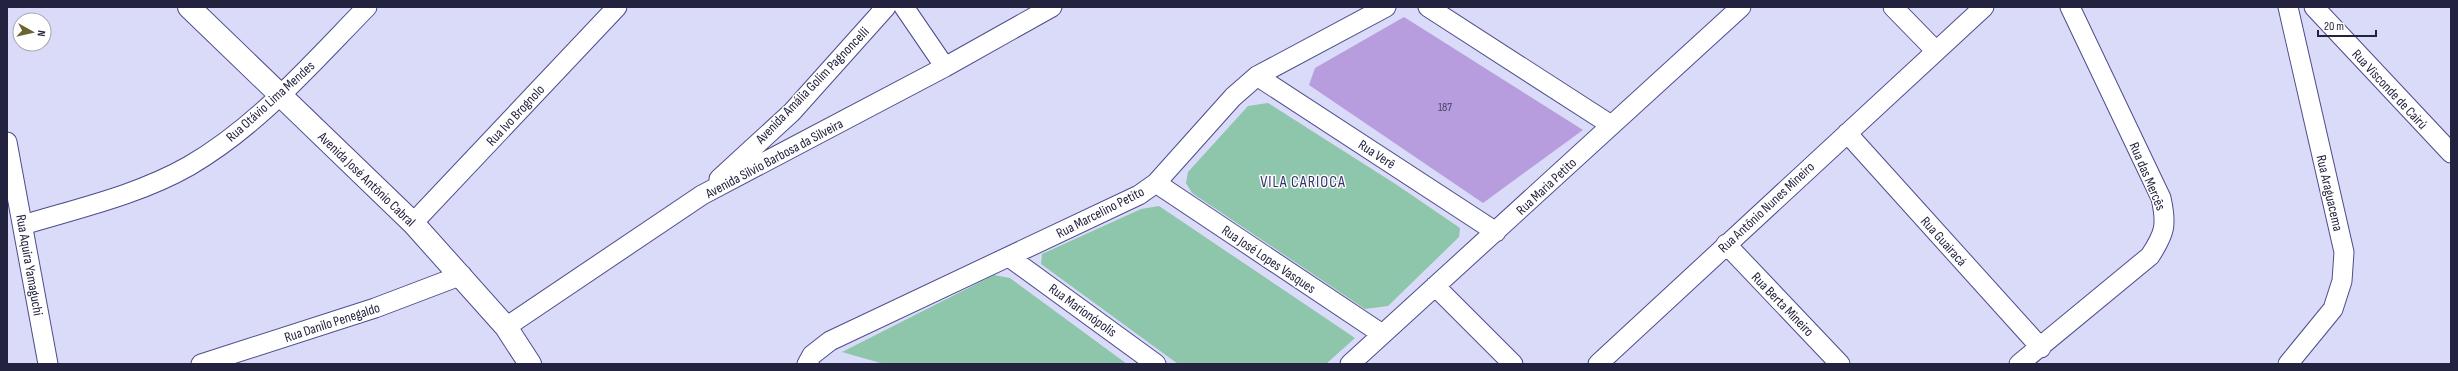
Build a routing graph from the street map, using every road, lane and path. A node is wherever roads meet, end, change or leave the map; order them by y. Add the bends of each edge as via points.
1 (189, 7) edge
2 (367, 7) edge
3 (617, 7) edge
4 (886, 7) edge
5 (904, 7) edge
6 (1052, 7) edge
7 (1386, 7) edge
8 (1428, 7) edge
9 (1741, 7) edge
10 (1893, 7) edge
11 (1984, 7) edge
12 (2070, 7) edge
13 (2288, 7) edge
14 (2314, 7) edge
15 (1936, 51) junction
16 (945, 67) junction
17 (1257, 76) junction
18 (280, 95) junction
19 (1611, 125) junction
20 (1847, 133) junction
21 (7, 142) edge
22 (2451, 153) edge
23 (1156, 183) junction
24 (702, 195) junction
25 (413, 223) junction
26 (23, 226) junction
27 (1496, 232) junction
28 (1726, 244) junction
29 (1009, 257) junction
30 (462, 275) junction
31 (1435, 286) junction
32 (506, 327) junction
33 (1382, 334) junction
34 (2041, 348) junction
35 (48, 364) edge
36 (201, 364) edge
37 (530, 364) edge
38 (806, 364) edge
39 (1156, 364) edge
40 (1350, 364) edge
41 (1513, 364) edge
42 (1598, 364) edge
43 (1840, 364) edge
44 (2019, 364) edge
45 (2288, 364) edge

1 - 18 street, Avenida José Antônio Cabral
2 - 18 street, Rua Otávio Lima Mendes
3 - 25 street, Rua Ivo Brognolo
4 - 24 street, Avenida Amália Golim Pagnoncelli via 792,112
5 - 16 street
6 - 16 street, Avenida Silvio Barbosa da Silveira
7 - 17 street, Rua Marcelino Petito
8 - 19 street
9 - 19 street, Rua Maria Petito
10 - 15 street
11 - 15 street, Rua Antônio Nunes Mineiro
12 - 34 street, Rua das Mercês via 2161,198 2165,218 2163,236 2150,256
13 - 45 street, Rua Araguacema via 2344,252 2342,281 2333,309
14 - 22 street, Rua Visconde de Cairú
15 - 20 street, Rua Antônio Nunes Mineiro
16 - 24 street, Avenida Silvio Barbosa da Silveira
17 - 23 street, Rua Marcelino Petito via 1233,97
17 - 27 street, Rua Verê
18 - 25 street, Avenida José Antônio Cabral
18 - 26 street, Rua Otávio Lima Mendes via 236,135 188,166 140,189
19 - 27 street, Rua Maria Petito
20 - 28 street, Rua Antônio Nunes Mineiro
20 - 34 street, Rua Guairacá
21 - 26 street, Rua Aquira Yamaguchi
23 - 29 street, Rua Marcelino Petito via 1139,195
23 - 33 street, Rua José Lopes Vasques
24 - 32 street, Avenida Silvio Barbosa da Silveira
25 - 30 street, Avenida José Antônio Cabral
26 - 35 street, Rua Aquira Yamaguchi
27 - 31 street, Rua Maria Petito
28 - 42 street, Rua Antônio Nunes Mineiro
28 - 43 street, Rua Berta Mineiro
29 - 38 street, Rua Marcelino Petito via 830,341 812,355
29 - 39 street, Rua Marionópolis
30 - 32 street, Avenida José Antônio Cabral
30 - 36 street, Rua Danilo Penegaldo via 375,308
31 - 33 street, Rua Maria Petito
31 - 41 street
32 - 37 street, Avenida José Antônio Cabral
33 - 40 street, Rua Maria Petito
34 - 44 street, Rua das Mercês

